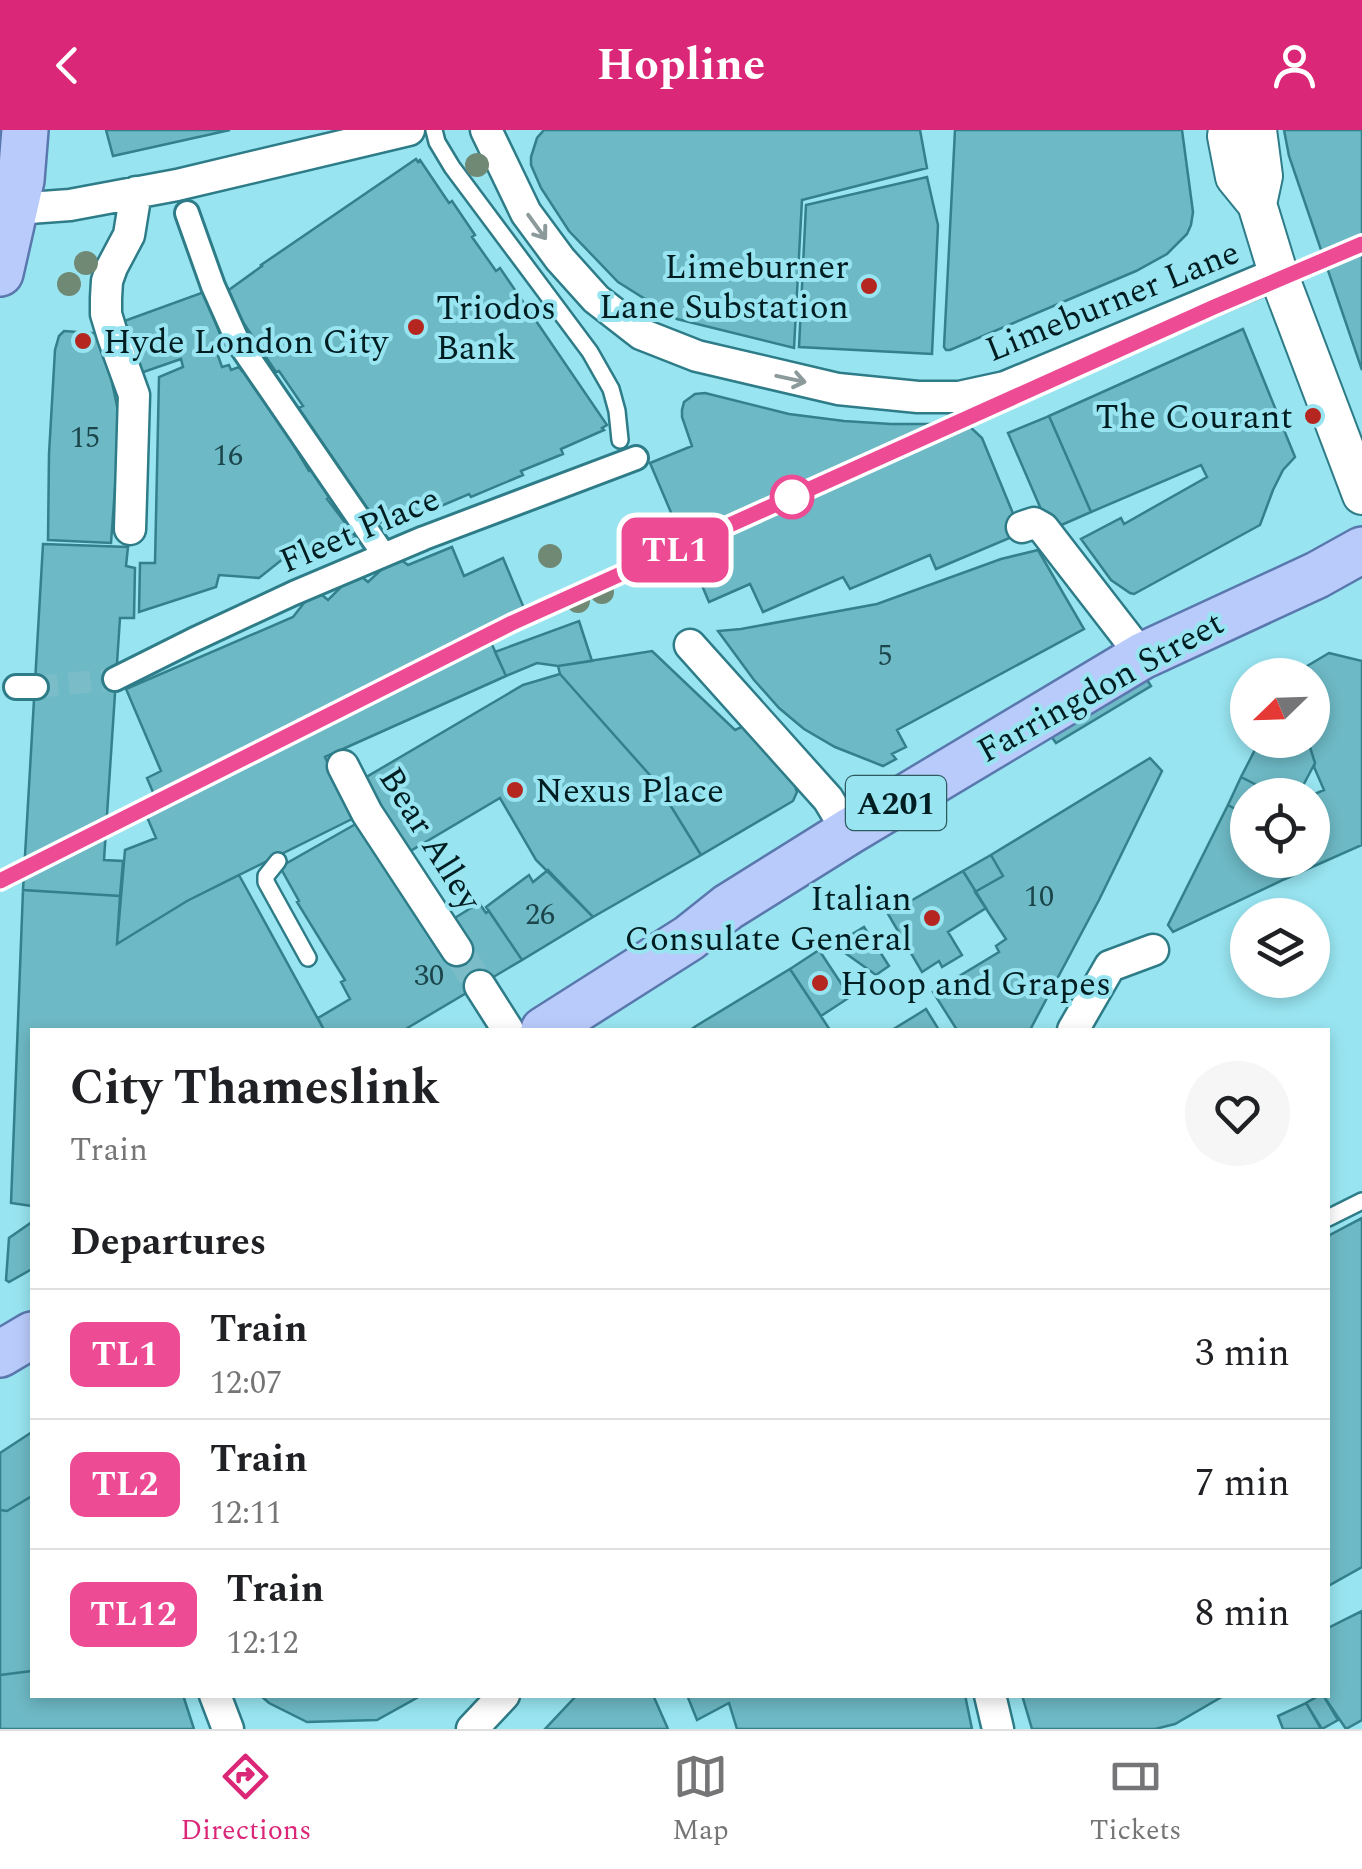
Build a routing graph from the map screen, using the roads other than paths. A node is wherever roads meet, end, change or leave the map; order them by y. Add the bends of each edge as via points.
1 (25, 130) edge
2 (409, 130) edge
3 (434, 130) edge
4 (486, 130) edge
5 (1228, 130) edge
6 (1257, 130) edge
7 (136, 192) junction
8 (1257, 204) junction
9 (187, 213) dead end
10 (9, 221) edge
11 (0, 274) edge
12 (1278, 274) junction
13 (628, 449) joint
14 (1362, 496) edge
15 (1022, 527) dead end
16 (130, 530) dead end
17 (1362, 550) edge
18 (384, 555) junction
19 (690, 645) dead end
20 (1142, 656) junction
21 (115, 680) tunnel mouth
22 (343, 766) dead end
23 (848, 832) junction
24 (278, 862) dead end
25 (457, 950) tunnel mouth
26 (1153, 950) dead end
27 (308, 958) dead end
28 (480, 986) tunnel mouth
29 (507, 1028) edge
30 (547, 1028) edge
31 (1074, 1028) edge
32 (1362, 1201) edge
33 (1330, 1217) edge
34 (30, 1337) edge
35 (0, 1354) edge
36 (216, 1698) edge
37 (501, 1698) edge
38 (991, 1698) edge
39 (228, 1729) edge
40 (472, 1729) edge
41 (998, 1729) edge

1 - 10 main road
2 - 7 street
3 - 13 lane via 452,167 590,352 611,389
4 -> 12 street, Limeburner Lane via 526,213 560,259 641,334 696,356 838,390 959,397 991,390
5 - 8 street via 1235,177
6 - 8 street via 1263,176
7 - 10 street
7 - 16 street via 129,236 112,266 106,298 134,395
8 - 12 street
9 - 18 street via 238,342
10 - 11 main road
12 - 14 street
13 - 18 street, Fleet Place
15 - 20 street via 1043,528
17 - 20 main road, Farringdon Street / A201
18 - 21 street, Fleet Place
19 - 23 street via 828,799
20 - 23 main road, Farringdon Street / A201
22 - 25 street, Bear Alley via 362,814
23 - 30 main road, Farringdon Street / A201
24 - 27 lane via 266,882
26 - 31 street via 1110,966
28 - 29 street
32 - 33 lane
34 - 35 main road
36 - 39 street
37 - 40 street
38 - 41 street

